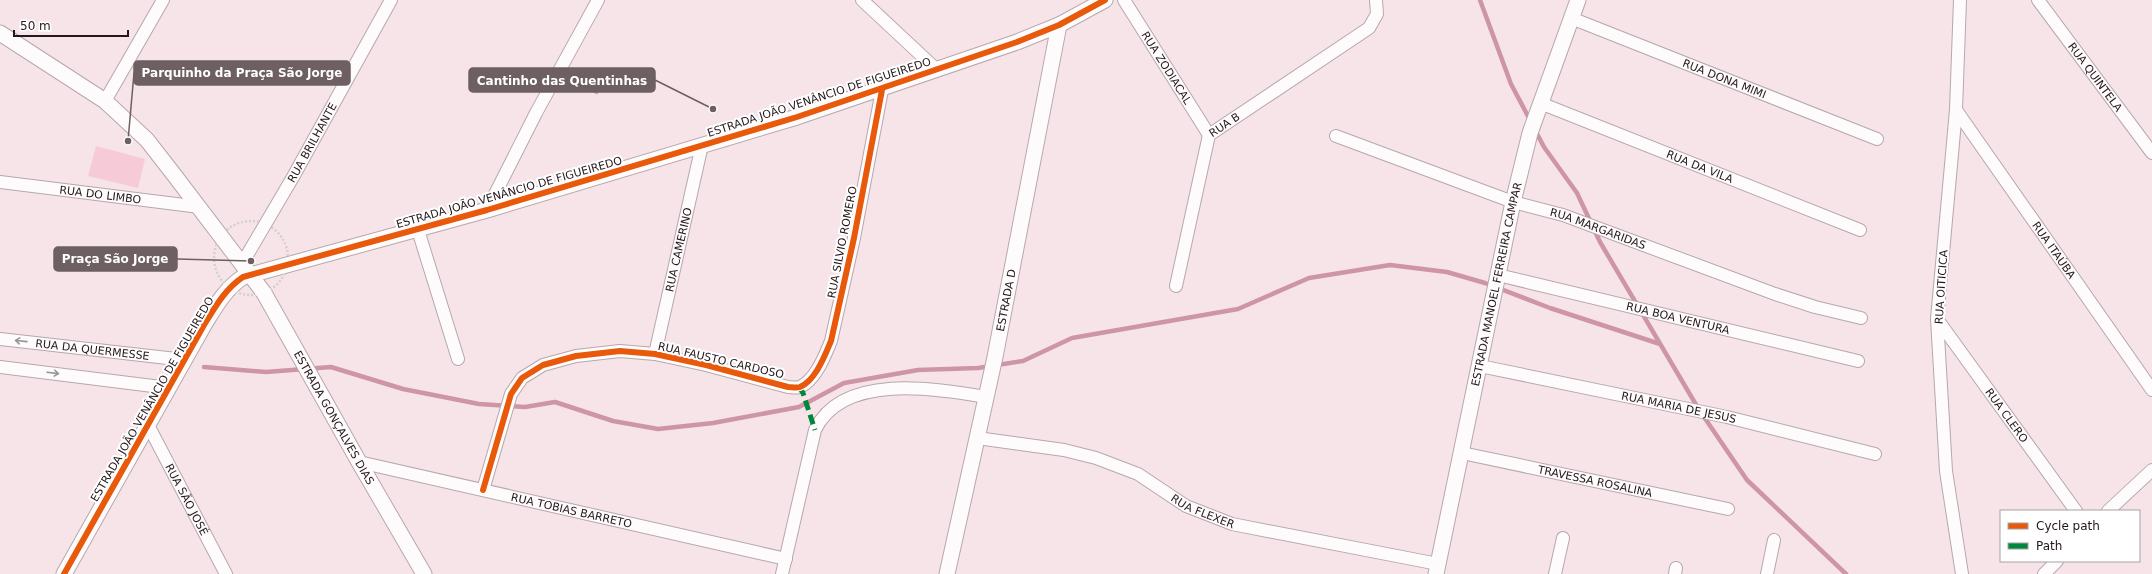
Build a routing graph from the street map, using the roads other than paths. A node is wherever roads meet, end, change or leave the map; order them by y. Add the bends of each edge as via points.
1 (163, 0) edge
2 (391, 0) edge
3 (598, 0) edge
4 (862, 0) edge
5 (1105, 0) edge
6 (1124, 0) edge
7 (1376, 0) edge
8 (1578, 0) edge
9 (1960, 0) edge
10 (2038, 0) edge
11 (1571, 18) junction
12 (1059, 25) junction
13 (0, 32) edge
14 (937, 70) junction
15 (882, 90) junction
16 (105, 101) junction
17 (1539, 105) junction
18 (1956, 110) junction
19 (1209, 135) junction
20 (1336, 136) dead end
21 (1877, 139) dead end
22 (702, 145) junction
23 (2152, 153) edge
24 (0, 182) edge
25 (1513, 202) junction
26 (200, 207) junction
27 (487, 210) junction
28 (418, 230) junction
29 (1860, 230) dead end
30 (247, 268) junction
31 (1498, 275) junction
32 (1176, 286) dead end
33 (1861, 318) dead end
34 (1938, 319) junction
35 (1, 341) edge
36 (655, 354) junction
37 (458, 359) dead end
38 (185, 360) junction
39 (1858, 361) dead end
40 (1480, 366) junction
41 (0, 367) edge
42 (800, 387) joint
43 (169, 388) junction
44 (2152, 390) edge
45 (986, 391) junction
46 (148, 426) junction
47 (977, 438) junction
48 (1462, 453) junction
49 (1875, 454) dead end
50 (358, 462) junction
51 (2152, 470) edge
52 (483, 490) junction
53 (1728, 509) dead end
54 (2075, 510) edge
55 (2109, 510) edge
56 (1563, 538) dead end
57 (1774, 540) dead end
58 (786, 559) junction
59 (2056, 562) edge
60 (1437, 569) edge
61 (64, 574) edge
62 (226, 574) edge
63 (424, 574) edge
64 (782, 574) edge
65 (947, 574) edge
66 (1555, 574) edge
67 (1767, 574) edge
68 (1962, 574) edge
69 (2044, 574) edge

1 - 16 street
2 - 30 street, RUA BRILHANTE via 293,177
3 - 27 street via 536,113
4 - 14 street
5 - 12 street, ESTRADA JOÃO VENÂNCIO DE FIGUEIREDO
6 - 19 street, RUA ZODIACAL
7 - 19 street, RUA B via 1377,14 1369,28
8 - 11 street, ESTRADA MANOEL FERREIRA CAMPAR
9 - 18 street, RUA OITICICA
10 - 23 street, RUA QUINTELA
11 - 17 street, ESTRADA MANOEL FERREIRA CAMPAR
11 - 21 street, RUA DONA MIMI
12 - 14 street, ESTRADA JOÃO VENÂNCIO DE FIGUEIREDO
12 - 45 street, ESTRADA D via 995,357
13 - 16 street, ESTRADA GONÇALVES DIAS
14 - 15 street, ESTRADA JOÃO VENÂNCIO DE FIGUEIREDO
15 - 22 street, ESTRADA JOÃO VENÂNCIO DE FIGUEIREDO
15 - 42 street, RUA SILVIO ROMERO via 854,238 831,341 816,371
16 - 26 street, ESTRADA GONÇALVES DIAS via 147,140
17 - 25 street, ESTRADA MANOEL FERREIRA CAMPAR
17 - 29 street, RUA DA VILA
18 - 34 street, RUA OITICICA
18 - 44 street, RUA ITAÚBA
19 - 32 street, RUA B
20 - 25 street, RUA MARGARIDAS
22 - 27 street, ESTRADA JOÃO VENÂNCIO DE FIGUEIREDO
22 - 36 street, RUA CAMERINO
24 - 26 street, RUA DO LIMBO
25 - 31 street, ESTRADA MANOEL FERREIRA CAMPAR
25 - 33 street, RUA MARGARIDAS via 1563,215 1775,294
26 - 30 street, ESTRADA GONÇALVES DIAS
27 - 28 street, ESTRADA JOÃO VENÂNCIO DE FIGUEIREDO
28 - 30 street, ESTRADA JOÃO VENÂNCIO DE FIGUEIREDO
28 - 37 street
30 - 38 street, ESTRADA JOÃO VENÂNCIO DE FIGUEIREDO via 222,297
30 - 50 street, ESTRADA GONÇALVES DIAS
31 - 39 street, RUA BOA VENTURA
31 - 40 street, ESTRADA MANOEL FERREIRA CAMPAR
34 - 54 street, RUA CLERO
34 - 68 street, RUA OITICICA via 1946,471
38 -> 35 street, RUA DA QUERMESSE
36 - 42 street, RUA FAUSTO CARDOSO via 788,387
36 - 52 street, RUA FAUSTO CARDOSO via 620,351 576,356 543,365 522,378 511,394
38 - 43 street, ESTRADA JOÃO VENÂNCIO DE FIGUEIREDO
40 - 48 street, ESTRADA MANOEL FERREIRA CAMPAR
40 - 49 street, RUA MARIA DE JESUS via 1727,417
41 -> 43 street
43 - 46 street, ESTRADA JOÃO VENÂNCIO DE FIGUEIREDO
45 - 47 street, ESTRADA D
45 - 58 street via 928,388 873,391 853,397 820,418 815,430
46 - 61 street, ESTRADA JOÃO VENÂNCIO DE FIGUEIREDO
46 - 62 street, RUA SÃO JOSÉ
47 - 60 street, RUA FLEXER via 1064,450 1096,458 1138,474 1186,506 1232,524
47 - 65 street, ESTRADA D
48 - 53 street, TRAVESSA ROSALINA
48 - 60 street, ESTRADA MANOEL FERREIRA CAMPAR
50 - 52 street, RUA TOBIAS BARRETO
50 - 63 street, ESTRADA GONÇALVES DIAS
51 - 55 street
52 - 58 street, RUA TOBIAS BARRETO
56 - 66 street
57 - 67 street
58 - 64 street
59 - 69 street

